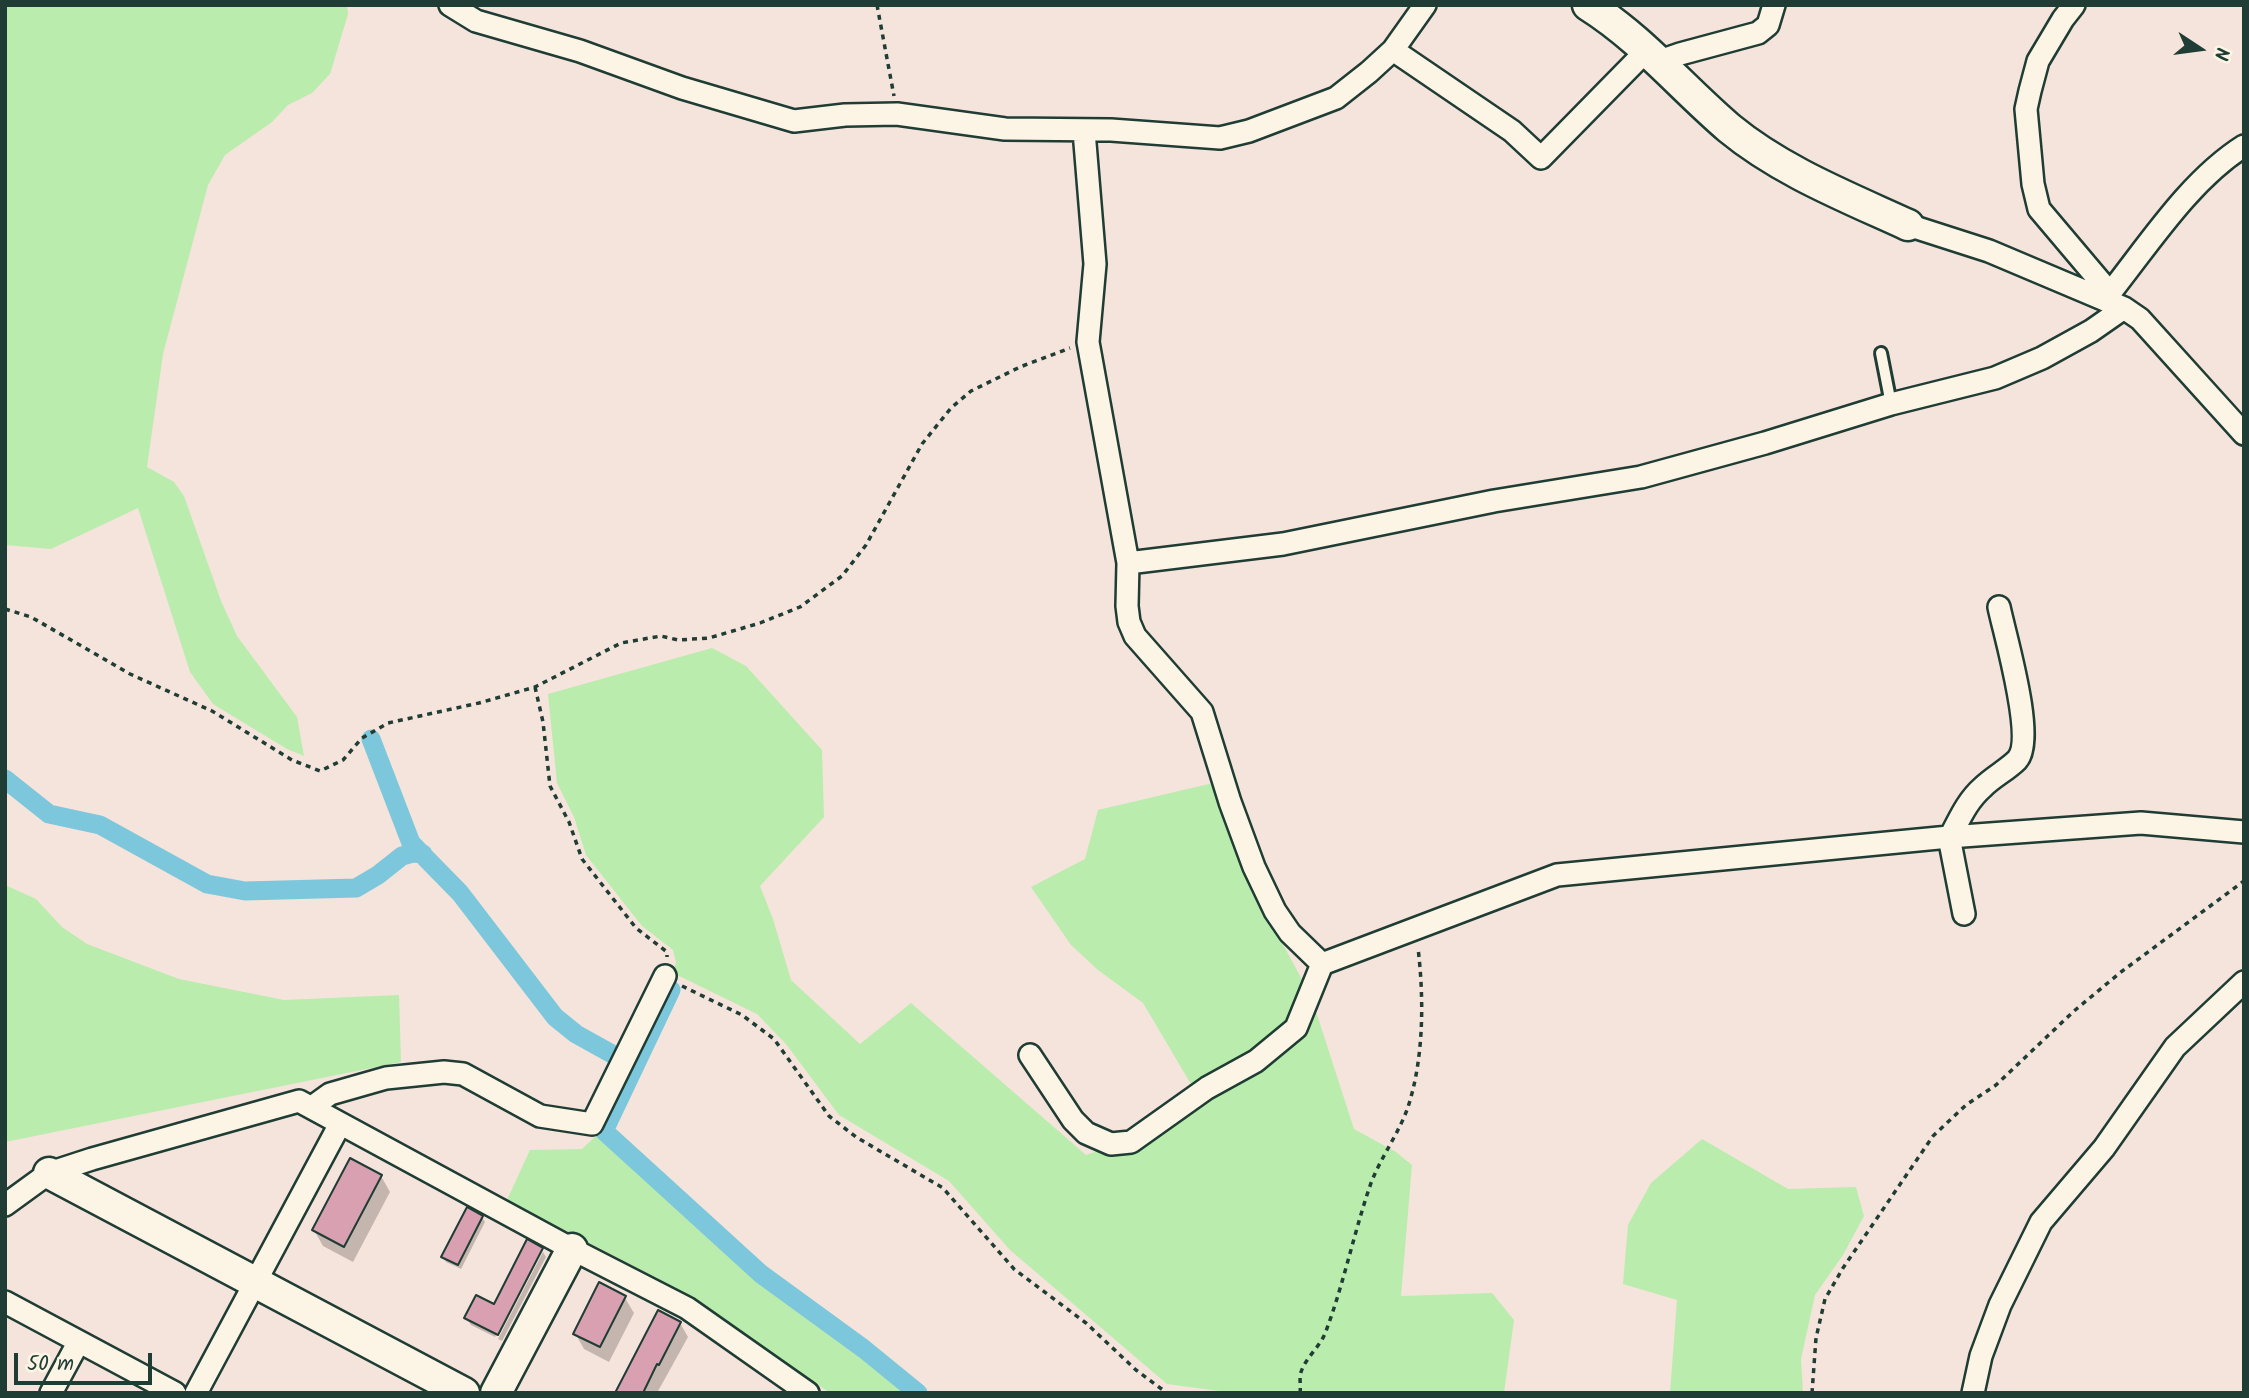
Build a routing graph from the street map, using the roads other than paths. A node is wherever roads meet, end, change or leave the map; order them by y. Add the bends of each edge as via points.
1 (450, 5) edge
2 (1425, 5) edge
3 (1588, 5) edge
4 (1774, 5) edge
5 (2074, 5) edge
6 (1393, 50) junction
7 (1653, 56) junction
8 (1084, 131) junction
9 (2244, 146) edge
10 (1908, 225) joint
11 (2114, 301) junction
12 (1881, 353) dead end
13 (1891, 404) junction
14 (2244, 434) edge
15 (1128, 563) junction
16 (1999, 607) dead end
17 (2244, 832) edge
18 (1950, 837) junction
19 (1964, 914) dead end
20 (1322, 964) junction
21 (665, 976) road end
22 (2244, 982) edge
23 (1030, 1055) dead end
24 (312, 1108) junction
25 (341, 1124) junction
26 (49, 1173) junction
27 (5, 1205) edge
28 (572, 1249) junction
29 (255, 1281) junction
30 (5, 1302) edge
31 (78, 1343) junction
32 (51, 1393) edge
33 (176, 1393) edge
34 (196, 1393) edge
35 (464, 1393) edge
36 (496, 1393) edge
37 (808, 1393) edge
38 (1973, 1393) edge

1 - 8 street via 476,21 794,121 897,114 1005,129
2 - 6 street
3 - 7 street
4 - 7 street via 1768,25 1758,33 1680,54
5 - 11 street via 2046,45 2030,91 2026,109 2033,184 2039,209
6 - 7 street via 1512,131 1541,158
6 - 8 street via 1336,98 1249,131 1220,138
7 - 10 street via 1730,129 1772,158
8 - 15 street via 1095,264 1087,342
9 - 11 street via 2186,199
10 - 11 street via 1989,251
11 - 13 street via 2082,337 2042,358 1995,378
11 - 14 street via 2140,319
12 - 13 lane
13 - 15 street via 1641,477 1494,500 1283,544
15 - 20 street via 1126,606 1135,636 1202,712 1254,867 1290,933
16 - 18 street via 2024,722 2024,743 2018,758 1965,806
17 - 18 street via 2141,823
18 - 19 street
18 - 20 street via 1557,875
20 - 23 street via 1296,1028 1256,1061 1207,1088 1131,1142 1111,1144 1086,1133
21 - 24 street via 592,1124 540,1115 463,1074 444,1072 375,1081 330,1094
22 - 38 street via 2175,1047 2104,1148 2041,1222 2000,1305
24 - 25 street
24 - 26 street via 299,1101
25 - 28 street
25 - 29 street
26 - 27 street
26 - 29 street
28 - 36 street
28 - 37 street via 687,1308
29 - 34 street
29 - 35 street
30 - 31 street
31 - 32 street
31 - 33 street

